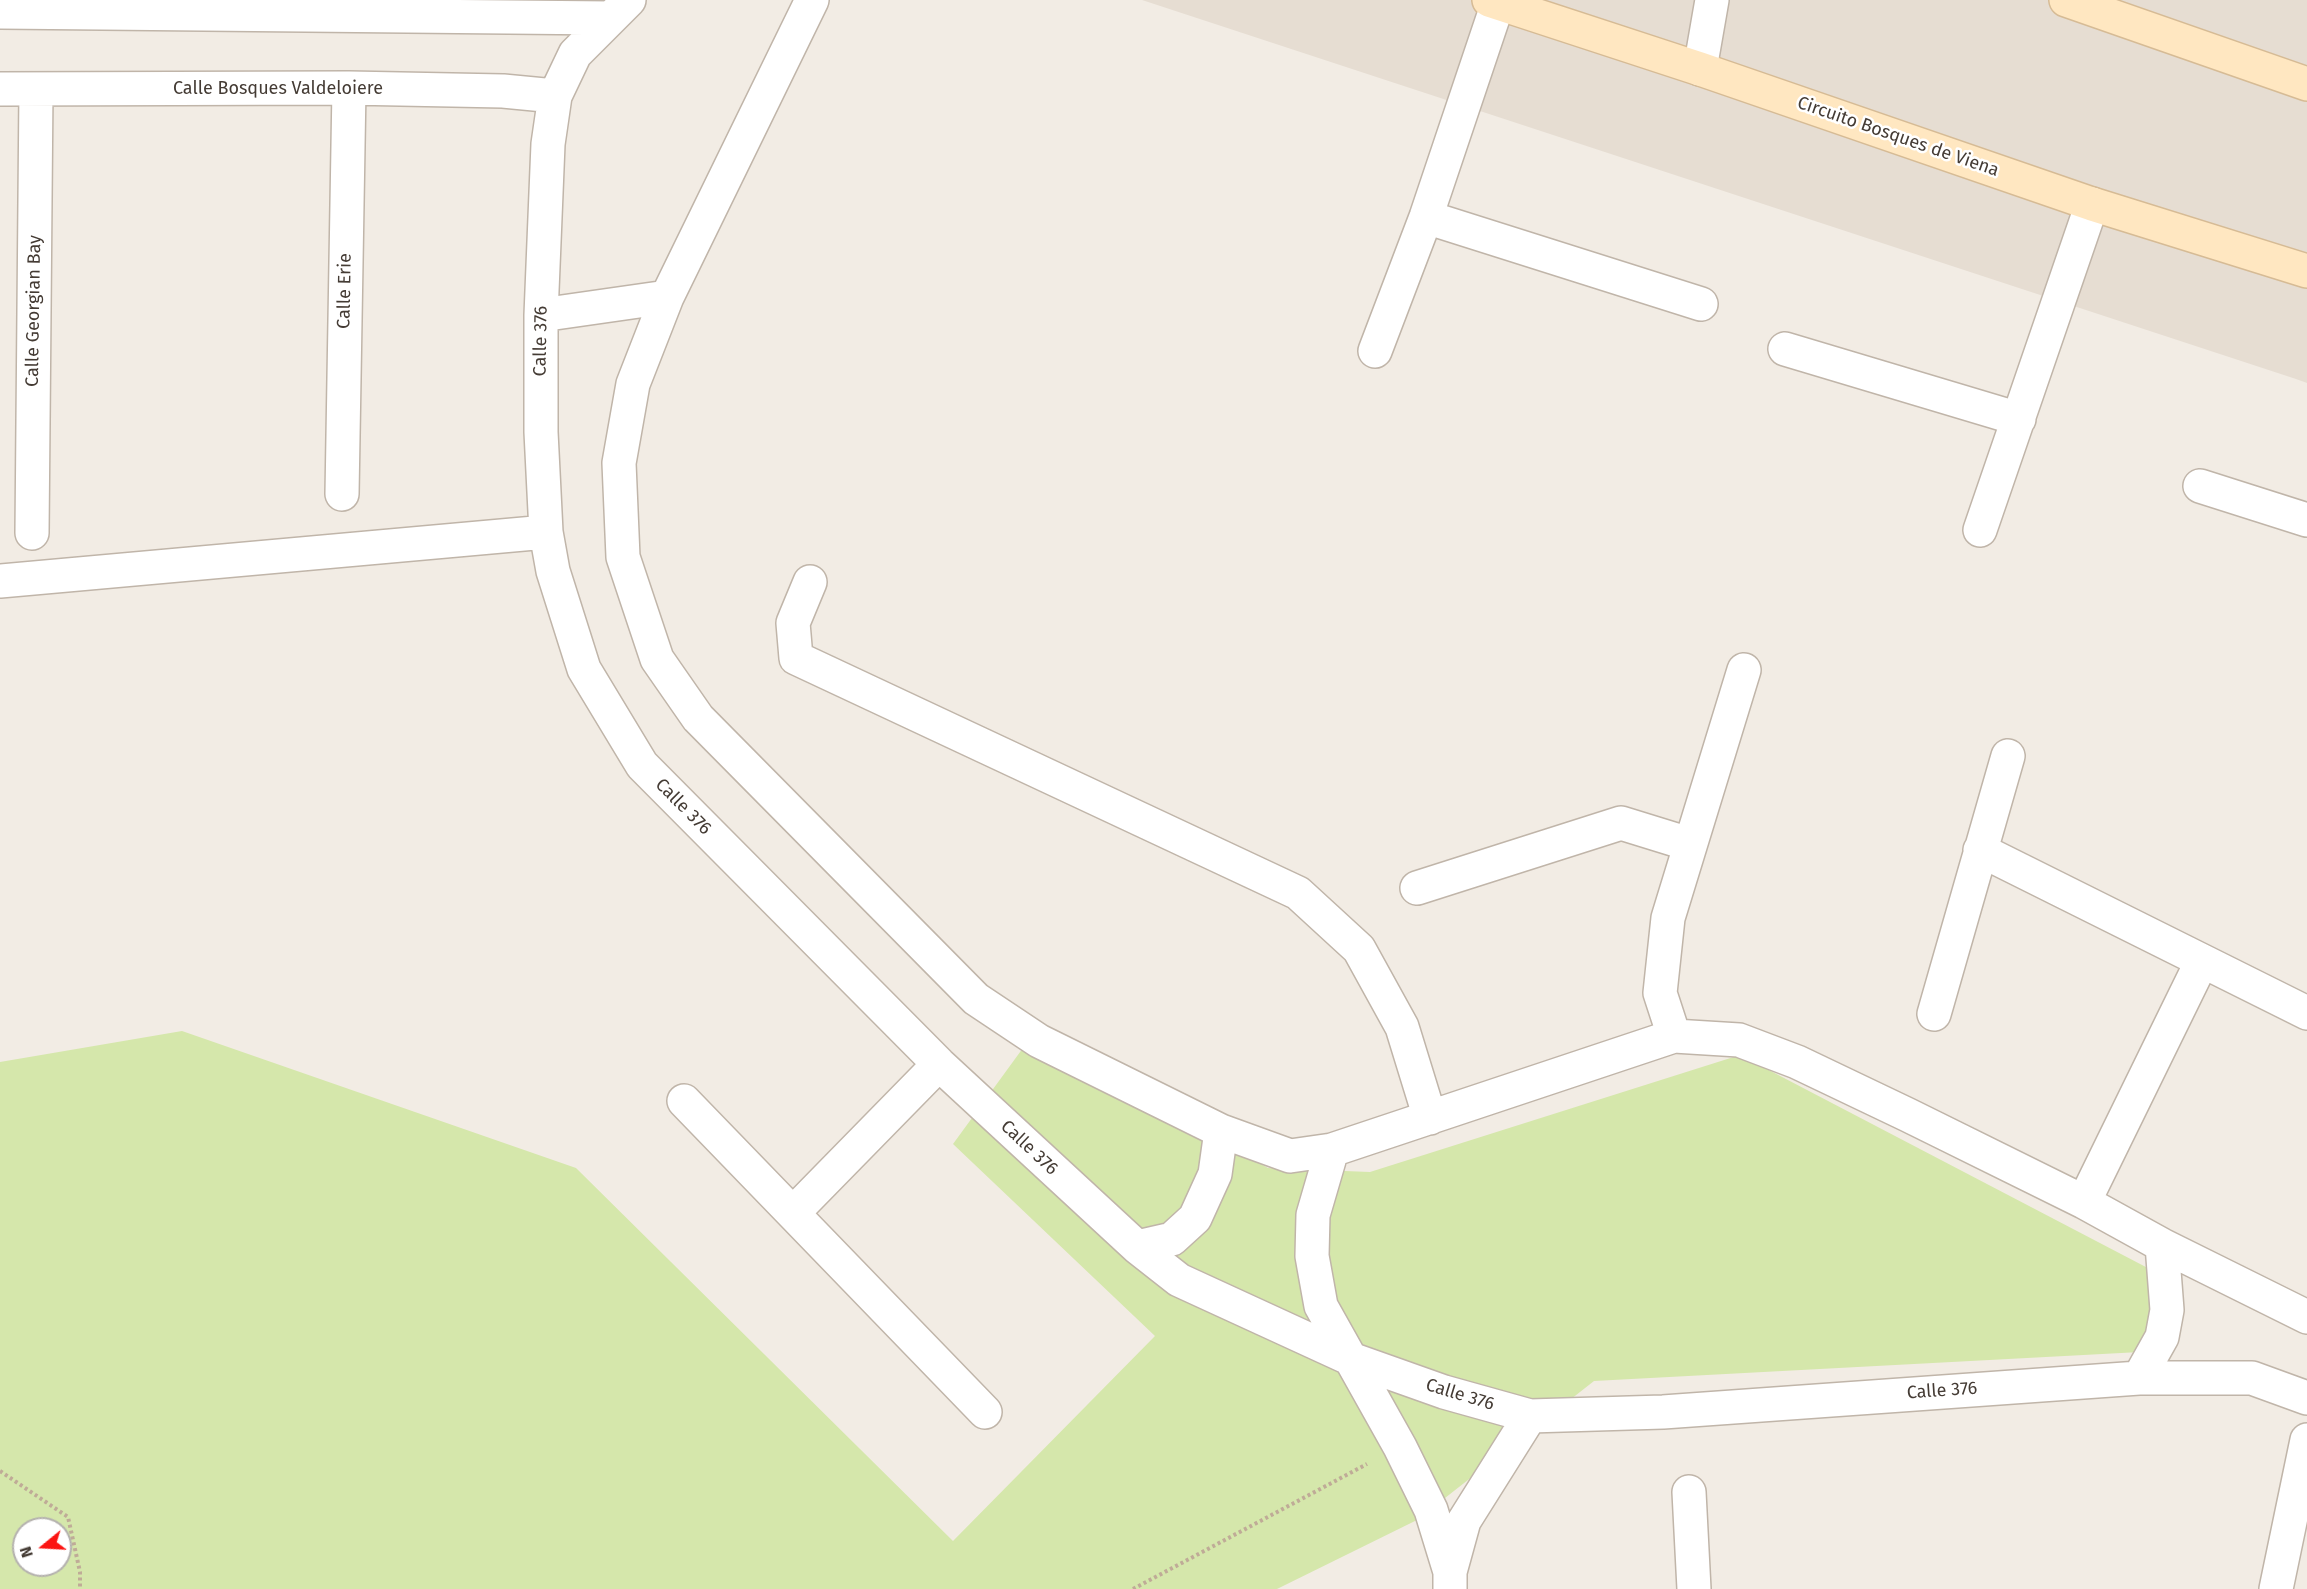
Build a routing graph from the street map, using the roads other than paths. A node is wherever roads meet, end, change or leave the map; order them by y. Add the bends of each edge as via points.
1 (812, 0) edge
2 (1712, 0) edge
3 (2066, 0) edge
4 (1494, 2) edge
5 (619, 9) edge
6 (0, 12) edge
7 (1700, 69) junction
8 (2307, 84) edge
9 (348, 88) junction
10 (0, 89) edge
11 (36, 89) junction
12 (555, 96) junction
13 (2092, 204) junction
14 (1426, 217) junction
15 (2307, 271) edge
16 (667, 297) junction
17 (1701, 304) dead end
18 (541, 315) junction
19 (1785, 349) dead end
20 (1375, 351) dead end
21 (2019, 419) junction
22 (2200, 486) dead end
23 (342, 494) dead end
24 (2307, 520) edge
25 (1980, 530) dead end
26 (546, 532) junction
27 (32, 533) dead end
28 (0, 581) edge
29 (810, 582) dead end
30 (1744, 670) dead end
31 (2008, 756) dead end
32 (1689, 844) junction
33 (1980, 850) junction
34 (1417, 888) dead end
35 (2202, 961) junction
36 (2307, 1013) edge
37 (1934, 1014) dead end
38 (1674, 1036) junction
39 (939, 1064) junction
40 (684, 1101) dead end
41 (1430, 1118) junction
42 (1221, 1131) junction
43 (1332, 1150) junction
44 (2084, 1202) junction
45 (794, 1212) junction
46 (2162, 1245) junction
47 (1137, 1247) junction
48 (2307, 1317) edge
49 (1351, 1359) junction
50 (2139, 1378) junction
51 (2307, 1398) edge
52 (985, 1413) dead end
53 (1530, 1416) junction
54 (2307, 1440) edge
55 (1689, 1492) dead end
56 (1450, 1580) edge
57 (1694, 1589) edge
58 (2276, 1589) edge

1 - 16 street
2 - 7 street
3 - 8 main road
4 - 7 main road, Circuito Bosques de Viena
4 - 14 street
5 - 6 street
5 - 12 street, Calle 376 via 575,54
7 - 13 main road, Circuito Bosques de Viena
9 - 11 street, Calle Bosques Valdeloiere
9 - 12 street, Calle Bosques Valdeloiere
9 - 23 street, Calle Erie
10 - 11 street, Calle Bosques Valdeloiere
11 - 27 street, Calle Georgian Bay
12 - 18 street, Calle 376 via 548,144
13 - 15 main road, Circuito Bosques de Viena
13 - 21 street
14 - 17 street
14 - 20 street
16 - 18 street
16 - 42 street via 633,384 619,463 624,557 657,659 698,718 976,999 1039,1041
18 - 26 street, Calle 376
19 - 21 street
21 - 25 street
22 - 24 street
26 - 28 street
26 - 39 street, Calle 376 via 553,571 584,669 642,765
29 - 41 street via 793,623 796,658 1298,893 1359,949 1402,1027
30 - 32 street
31 - 33 street
32 - 34 street via 1621,823
32 - 38 street via 1668,918 1660,993
33 - 35 street
33 - 37 street
35 - 36 street
35 - 44 street
38 - 41 street
38 - 44 street via 1739,1040 1797,1062
39 - 45 street
39 - 47 street, Calle 376
40 - 45 street
41 - 43 street
42 - 43 street via 1290,1156
42 - 47 street via 1215,1174 1195,1218 1172,1239
43 - 49 street via 1313,1215 1312,1256 1322,1306
44 - 46 street
45 - 52 street
46 - 48 street
46 - 50 street via 2166,1310 2162,1337
47 - 49 street, Calle 376 via 1179,1280
49 - 53 street, Calle 376 via 1444,1392
49 - 56 street via 1431,1509
50 - 51 street, Calle 376 via 2252,1378
50 - 53 street, Calle 376 via 1663,1412
53 - 56 street via 1464,1521
54 - 58 street
55 - 57 street

